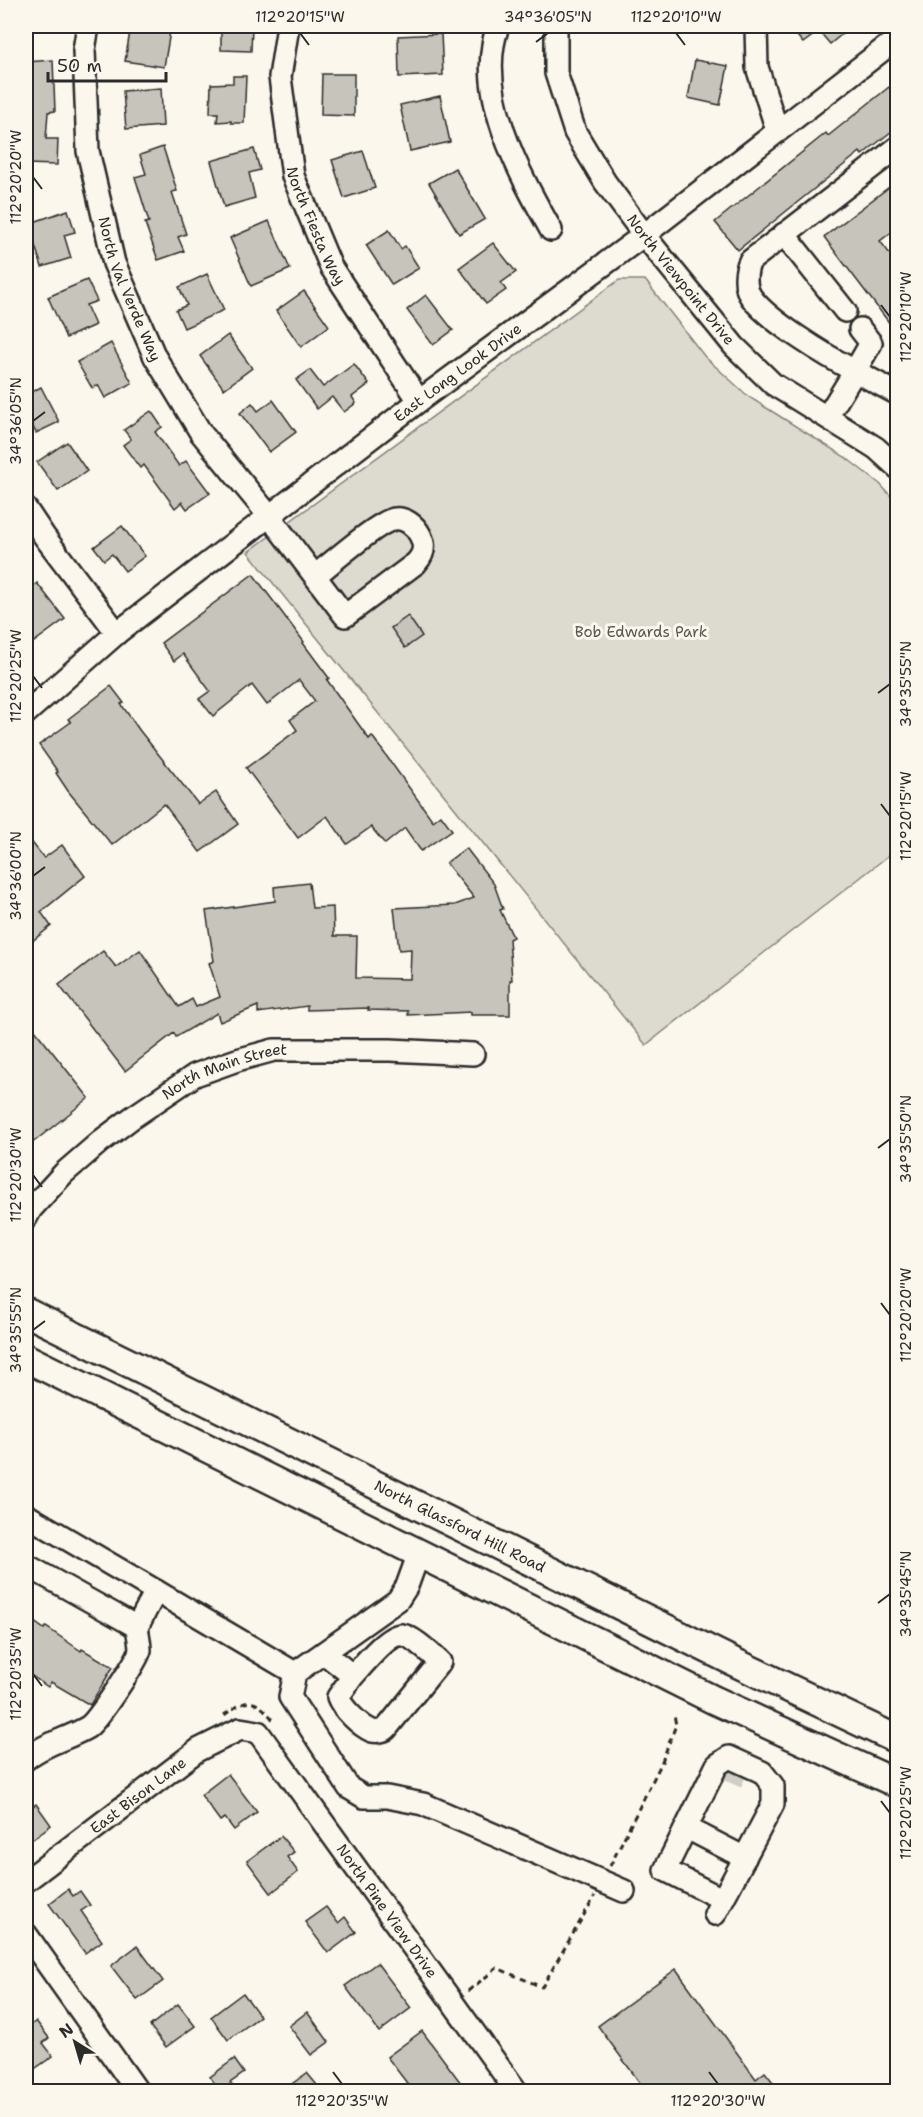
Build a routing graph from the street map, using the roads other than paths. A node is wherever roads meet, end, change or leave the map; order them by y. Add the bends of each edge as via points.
1 (88, 26) edge
2 (288, 26) edge
3 (498, 26) edge
4 (556, 26) edge
5 (756, 26) edge
6 (897, 38) edge
7 (777, 130) junction
8 (897, 147) edge
9 (551, 230) dead end
10 (784, 234) junction
11 (644, 235) junction
12 (845, 311) dead end
13 (860, 329) dead end
14 (855, 371) junction
15 (897, 394) edge
16 (419, 401) junction
17 (827, 417) junction
18 (897, 468) edge
19 (26, 509) edge
20 (270, 517) junction
21 (315, 576) junction
22 (117, 633) junction
23 (26, 712) edge
24 (473, 1054) dead end
25 (26, 1218) edge
26 (26, 1312) edge
27 (26, 1332) edge
28 (105, 1351) junction
29 (26, 1358) edge
30 (26, 1515) edge
31 (419, 1553) junction
32 (26, 1565) edge
33 (156, 1591) junction
34 (137, 1627) junction
35 (324, 1653) junction
36 (295, 1673) junction
37 (352, 1676) junction
38 (268, 1729) joint
39 (897, 1740) edge
40 (26, 1759) edge
41 (897, 1784) edge
42 (687, 1828) junction
43 (745, 1858) junction
44 (26, 1881) edge
45 (624, 1892) dead end
46 (26, 1934) edge
47 (138, 2091) edge
48 (517, 2091) edge

1 - 20 street, North Val Verde Way via 84,50 88,151 114,263 155,357 201,433
2 - 16 street, North Fiesta Way via 280,77 293,176 331,267
3 - 9 street via 490,63 504,132 521,175
4 - 11 street, North Viewpoint Drive via 556,73 575,132
5 - 7 street via 757,67
6 - 7 street, East Long Look Drive
7 - 11 street, East Long Look Drive
8 - 10 street
10 - 12 street
10 - 14 street via 750,261 745,271 750,295 770,316
11 - 16 street, East Long Look Drive
11 - 17 street, North Viewpoint Drive via 734,346 773,384
13 - 14 street via 871,344
14 - 15 street
14 - 17 street
16 - 20 street, East Long Look Drive
17 - 18 street, North Viewpoint Drive via 876,448
19 - 22 street
20 - 21 street, North Val Verde Way
20 - 22 street, East Long Look Drive
21 - 21 street, North Val Verde Way via 345,616 416,564 423,555 424,544 412,524 391,519
22 - 23 street, East Long Look Drive
24 - 25 street, North Main Street via 274,1050 195,1075 101,1141 64,1173
26 - 28 main road, North Glassford Hill Road
27 - 28 main road via 68,1348
28 - 39 main road, North Glassford Hill Road
29 - 31 main road
30 - 33 street
31 - 35 street via 408,1586 398,1600
31 - 41 main road via 714,1700
32 - 34 street
33 - 34 street
33 - 36 street
34 - 40 street via 140,1652 91,1725
35 - 36 street
35 - 37 street
36 - 45 street via 290,1697 349,1788 364,1797 423,1804
37 - 37 street via 338,1697 342,1708 372,1731 380,1731 386,1729 440,1662 401,1634 392,1637
38 - 44 street, East Bison Lane via 240,1729 198,1750
38 - 48 street, North Pine View Drive
42 - 43 street
42 - 43 street via 666,1870 718,1906
42 - 43 street via 739,1772 774,1786 773,1804
46 - 47 street

